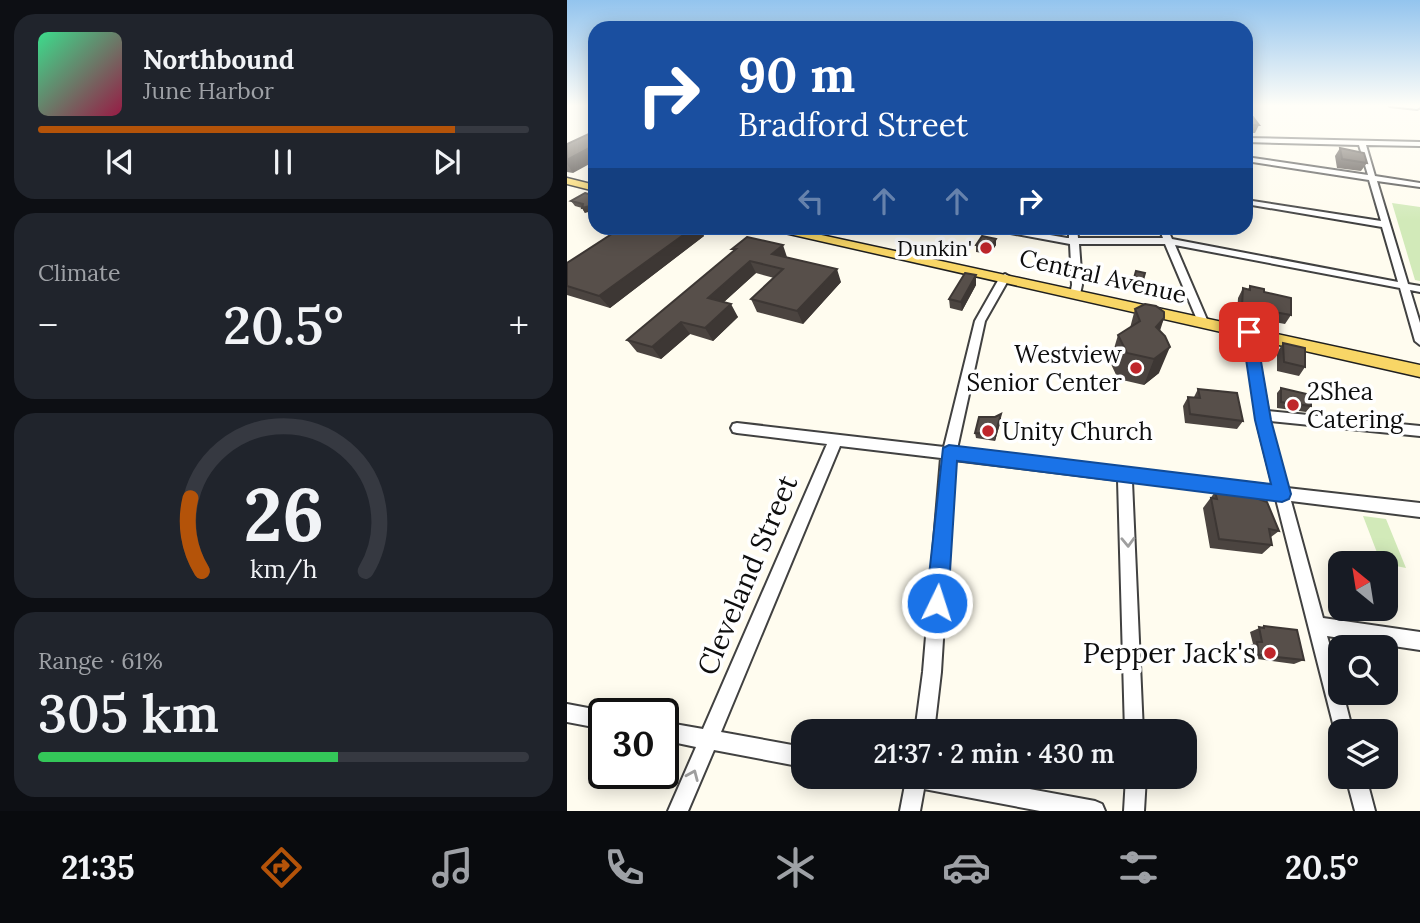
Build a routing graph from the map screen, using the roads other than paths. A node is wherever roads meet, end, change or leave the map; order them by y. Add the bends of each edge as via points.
1 (1362, 143) edge
2 (1253, 160) edge
3 (1374, 178) junction
4 (567, 181) edge
5 (1420, 185) edge
6 (588, 186) edge
7 (1253, 203) edge
8 (1387, 225) junction
9 (813, 235) edge
10 (1040, 235) edge
11 (1074, 235) edge
12 (1166, 235) edge
13 (1074, 241) junction
14 (1169, 241) junction
15 (1005, 277) junction
16 (1404, 286) junction
17 (1420, 289) edge
18 (1075, 294) junction
19 (1203, 322) junction
20 (1249, 332) junction
21 (1420, 341) edge
22 (1420, 371) edge
23 (1262, 415) junction
24 (737, 428) dead end
25 (1420, 431) edge
26 (836, 439) junction
27 (949, 453) junction
28 (1125, 474) junction
29 (1282, 494) junction
30 (1420, 510) edge
31 (1317, 626) junction
32 (1420, 641) edge
33 (567, 713) edge
34 (588, 717) edge
35 (926, 719) edge
36 (1134, 719) edge
37 (1341, 719) edge
38 (679, 734) edge
39 (708, 739) junction
40 (791, 755) edge
41 (913, 789) edge
42 (979, 789) edge
43 (1135, 789) edge
44 (1359, 789) edge
45 (678, 811) edge
46 (910, 811) edge
47 (1095, 811) edge
48 (1134, 811) edge
49 (1365, 811) edge

1 - 3 street
2 - 3 street
3 - 5 street
3 - 8 street
4 - 6 main road
7 - 8 street
8 - 16 street
9 - 15 main road, Central Avenue
10 - 13 street
11 - 13 street
12 - 14 street
13 - 14 street
13 - 18 street
14 - 16 street
14 - 19 street
15 - 18 main road, Central Avenue
15 - 27 street via 981,321
16 - 17 street
16 - 21 street
18 - 19 main road, Central Avenue
19 - 20 main road, Central Avenue
20 - 22 main road, Central Avenue
20 - 23 street
23 - 25 street
23 - 29 street
24 - 26 street
26 - 27 street
26 - 39 street, Cleveland Street
27 - 28 street
27 - 35 street
28 - 29 street
28 -> 36 street
29 - 30 street
29 - 31 street
31 - 32 street
31 - 37 street
33 - 34 street
38 - 39 street
39 - 40 street
45 -> 39 street, Cleveland Street
41 - 46 street
42 - 47 street
43 - 48 street
44 - 49 street

